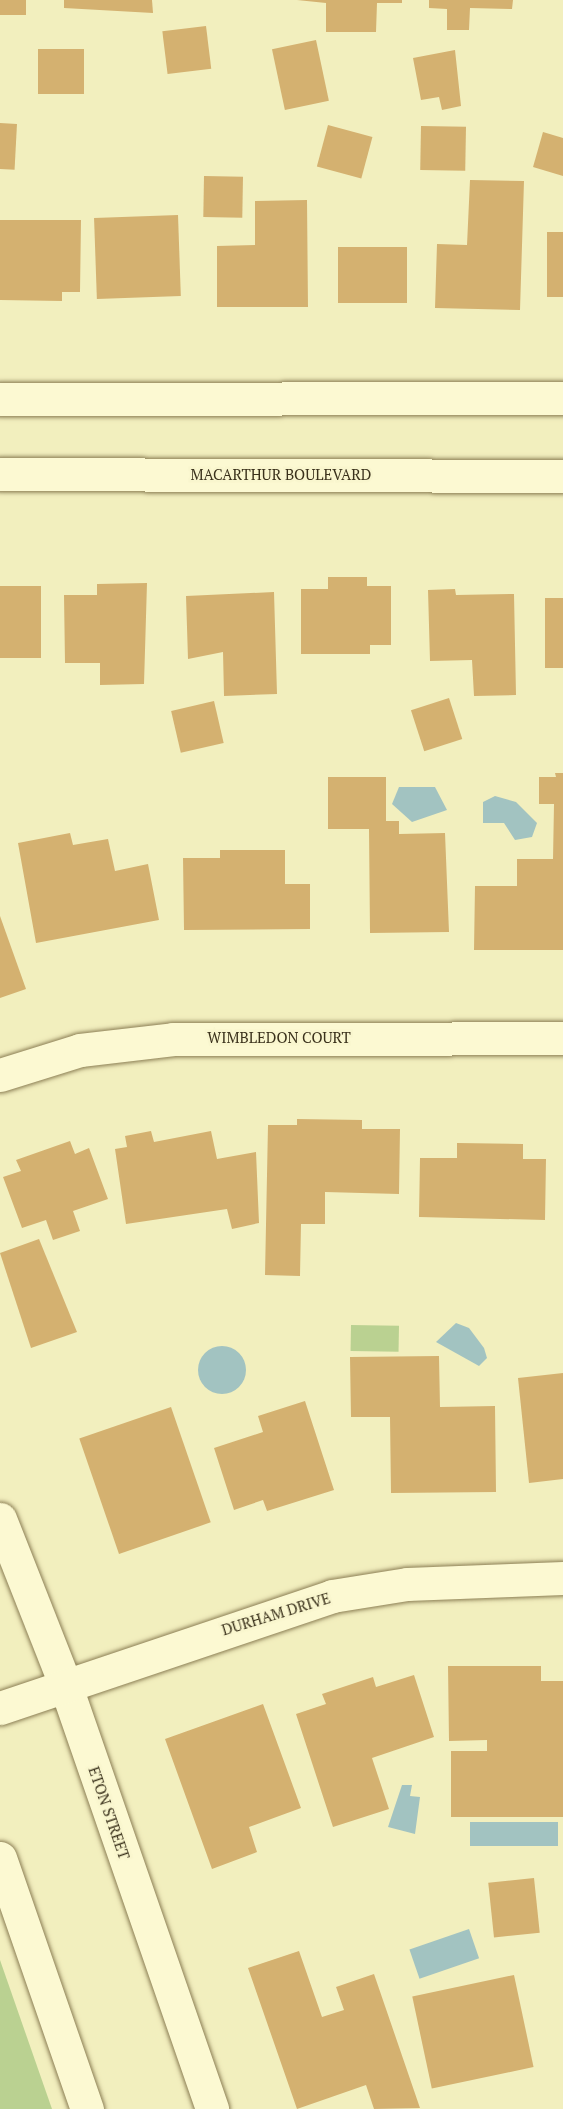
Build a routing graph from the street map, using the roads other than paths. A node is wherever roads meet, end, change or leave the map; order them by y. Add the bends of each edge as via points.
1 (563, 398) edge
2 (0, 399) edge
3 (0, 474) edge
4 (563, 476) edge
5 (563, 1038) edge
6 (0, 1075) edge
7 (0, 1519) edge
8 (563, 1578) edge
9 (65, 1684) junction
10 (0, 1707) edge
11 (0, 1858) edge
12 (87, 2109) edge
13 (212, 2109) edge

1 - 2 street
3 - 4 street, MACARTHUR BOULEVARD
5 - 6 street, WIMBLEDON COURT via 173,1039 80,1050
7 - 9 street, ETON STREET
8 - 9 street, DURHAM DRIVE via 407,1584 332,1596
9 - 10 street, DURHAM DRIVE
9 - 13 street, ETON STREET
11 - 12 street

